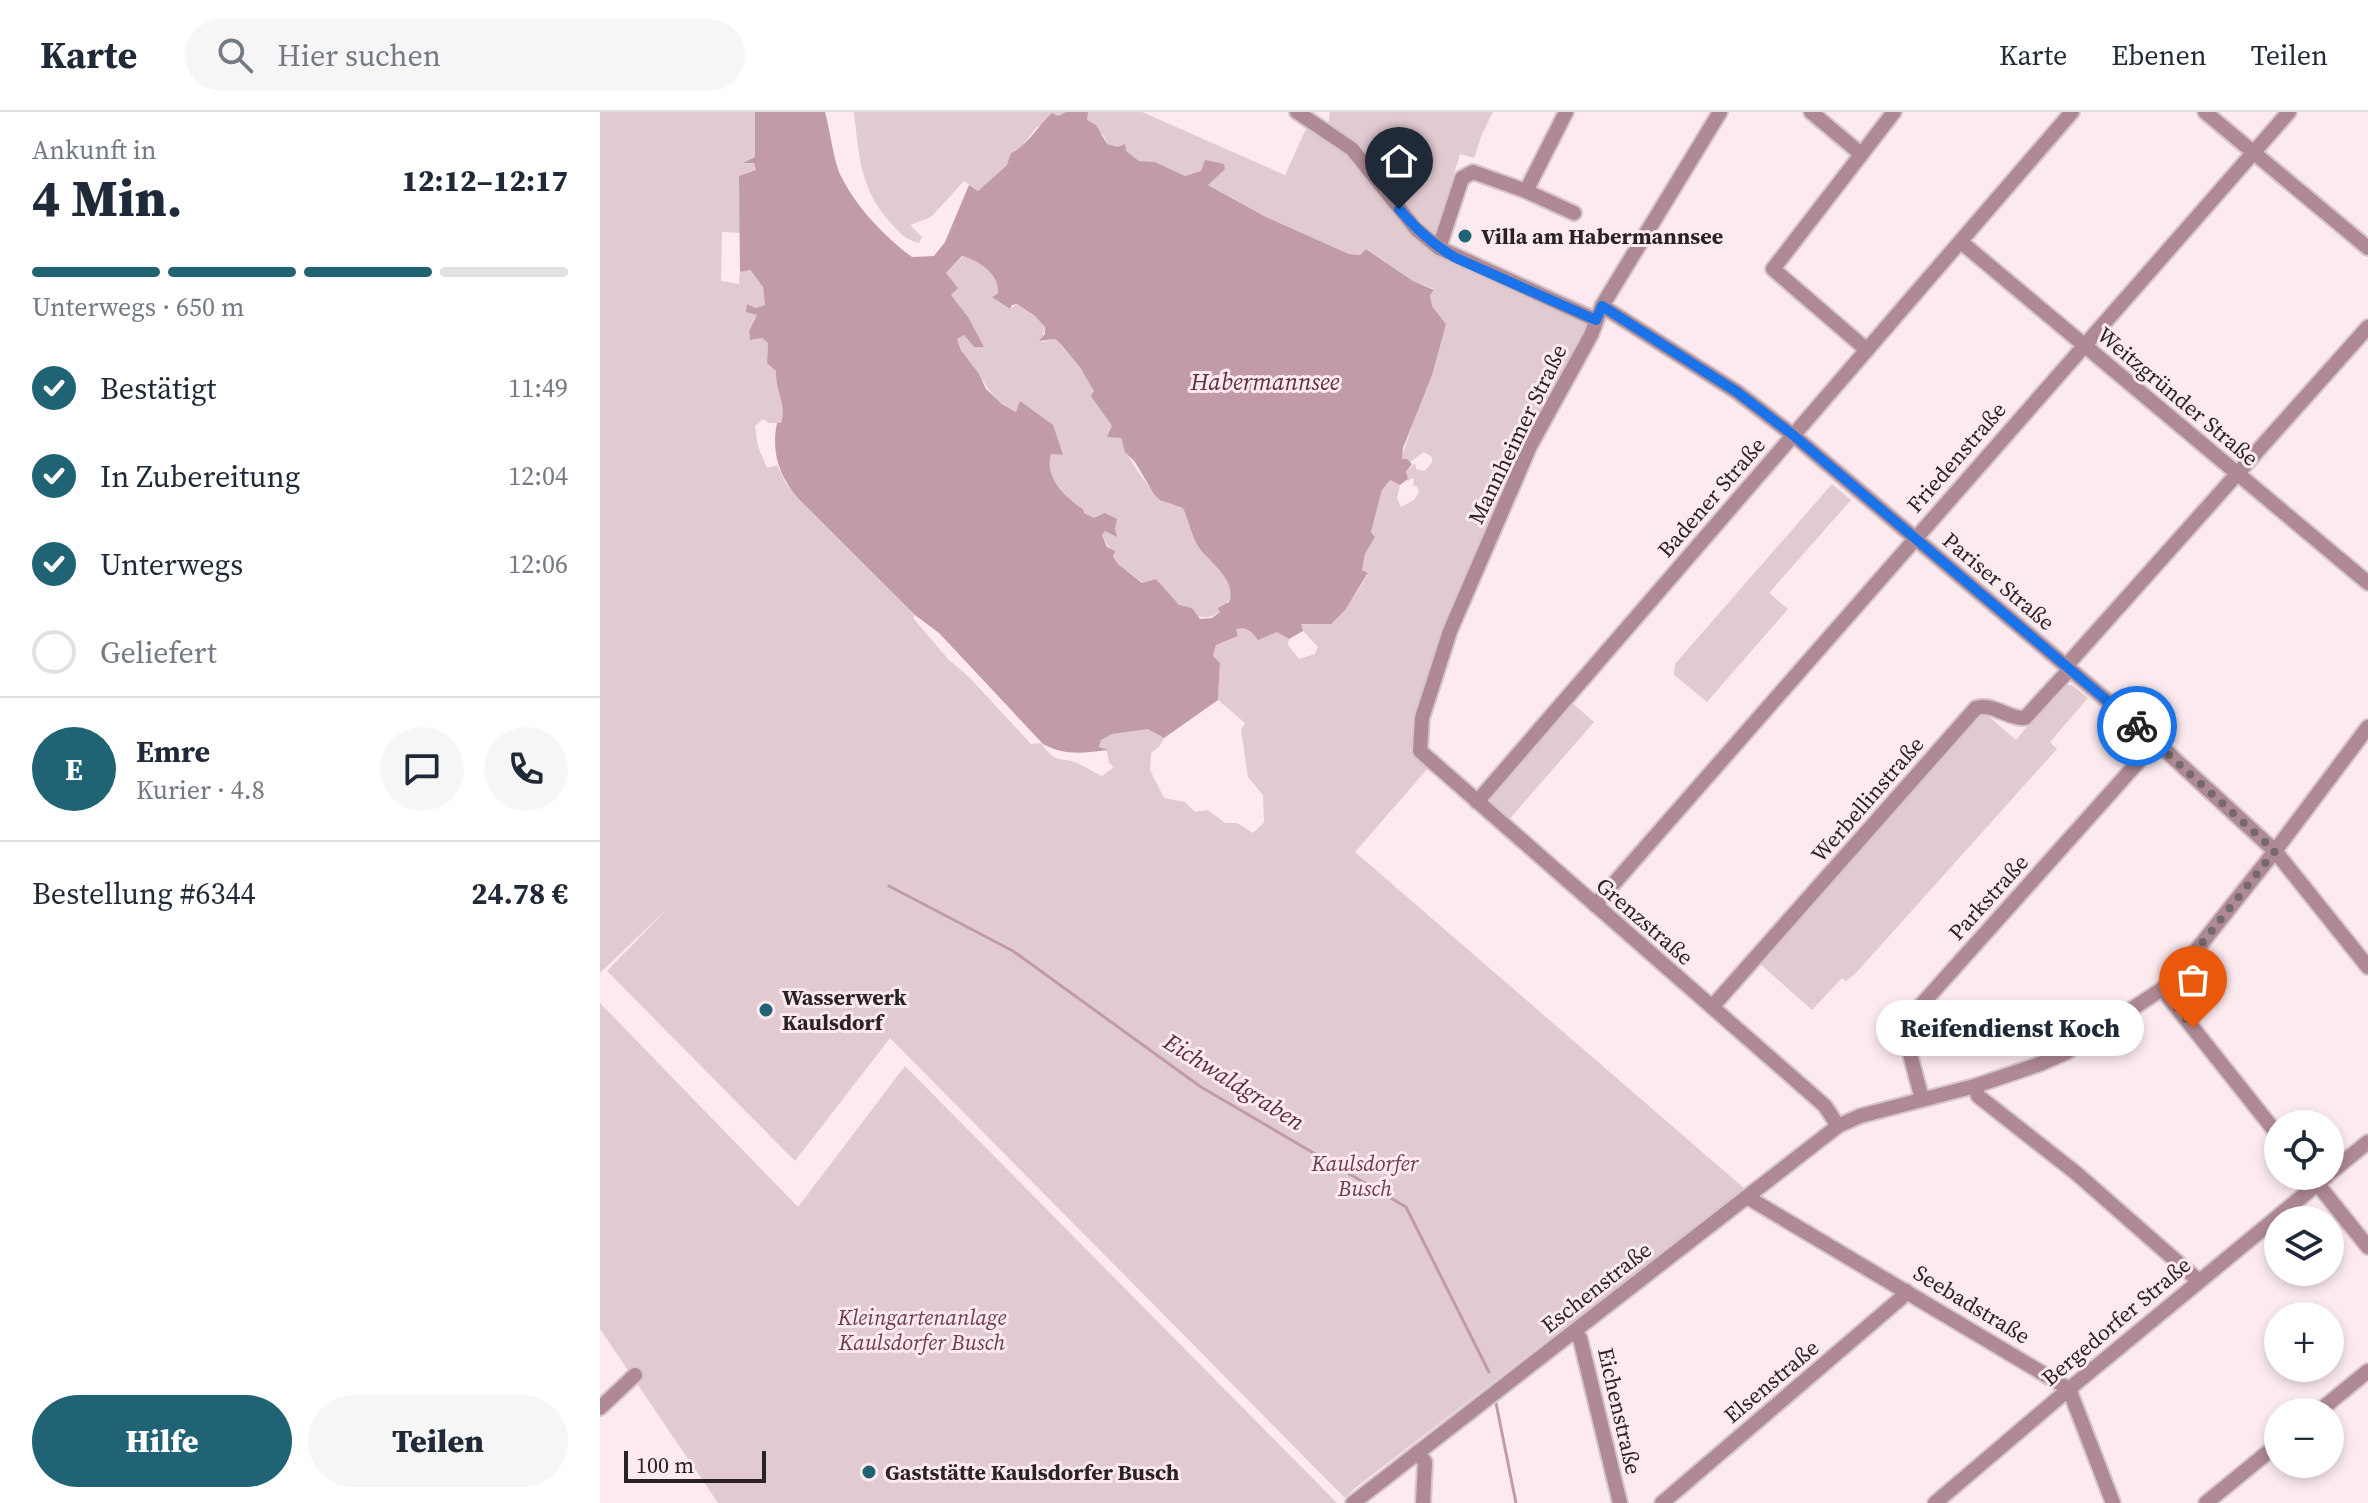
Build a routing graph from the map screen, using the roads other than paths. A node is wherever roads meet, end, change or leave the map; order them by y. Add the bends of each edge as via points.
1 (1297, 112) edge
2 (1566, 112) edge
3 (1720, 112) edge
4 (1811, 112) edge
5 (1894, 112) edge
6 (2072, 112) edge
7 (2205, 112) edge
8 (2289, 112) edge
9 (1321, 119) edge
10 (2253, 152) junction
11 (1861, 154) junction
12 (1526, 191) junction
13 (1574, 213) dead end
14 (1961, 242) junction
15 (1439, 248) junction
16 (2368, 248) edge
17 (1602, 306) junction
18 (1596, 320) junction
19 (2368, 327) edge
20 (2083, 346) junction
21 (1867, 350) junction
22 (1793, 435) junction
23 (2238, 475) junction
24 (1914, 538) junction
25 (2368, 583) edge
26 (2068, 668) junction
27 (2368, 727) edge
28 (2156, 742) junction
29 (1420, 751) joint
30 (1477, 802) junction
31 (2275, 851) junction
32 (1595, 905) junction
33 (2368, 967) edge
34 (2162, 989) junction
35 (1712, 1007) junction
36 (1975, 1086) junction
37 (1922, 1099) junction
38 (2264, 1117) edge
39 (1838, 1126) junction
40 (2368, 1142) edge
41 (2344, 1160) edge
42 (2306, 1190) edge
43 (2330, 1190) edge
44 (1747, 1197) junction
45 (2368, 1247) edge
46 (2199, 1281) junction
47 (1906, 1291) junction
48 (1573, 1333) junction
49 (2368, 1371) edge
50 (635, 1375) dead end
51 (2069, 1389) junction
52 (2335, 1398) edge
53 (600, 1408) edge
54 (1417, 1453) junction
55 (2264, 1455) edge
56 (1353, 1503) edge
57 (1423, 1503) edge
58 (1620, 1503) edge
59 (1662, 1503) edge
60 (1935, 1503) edge
61 (2113, 1503) edge
62 (2206, 1503) edge

1 - 9 street
2 - 12 street
3 - 17 street, Mannheimer Straße
4 - 11 street
5 - 11 street
6 - 14 street, Badener Straße
7 - 10 street
8 - 10 street, Friedenstraße
9 - 15 street via 1407,219
10 - 16 street
10 - 20 street, Friedenstraße
11 - 21 street via 1773,269
12 - 13 street
12 - 15 street via 1479,173 1462,178
14 - 20 street, Weitzgründer Straße
14 - 21 street, Badener Straße
15 - 18 street
17 - 18 street, Mannheimer Straße
17 - 22 street, Pariser Straße via 1737,392
18 - 29 street, Mannheimer Straße via 1530,446 1455,619 1422,718
19 - 23 street, Werbellinstraße
20 - 23 street, Weitzgründer Straße
20 - 24 street, Friedenstraße
21 - 22 street, Badener Straße
22 - 24 street, Pariser Straße
22 - 30 street, Badener Straße
23 - 25 street, Weitzgründer Straße
23 - 26 street, Werbellinstraße
24 - 26 street, Pariser Straße
24 - 32 street, Friedenstraße
26 - 28 street, Pariser Straße
26 - 35 street, Werbellinstraße via 2025,718 1976,708
27 - 31 street, Eschenstraße
28 - 31 street, Pariser Straße
28 - 37 street, Parkstraße via 1906,1022
29 - 30 street, Grenzstraße
30 - 32 street, Grenzstraße
31 - 33 street, Pariser Straße
31 - 34 street, Eschenstraße
32 - 35 street, Grenzstraße
34 - 36 street, Eschenstraße via 2067,1052
34 - 38 street
35 - 39 street, Grenzstraße via 1825,1106
36 - 37 street, Eschenstraße
36 - 46 street via 1978,1096
37 - 39 street, Eschenstraße
39 - 44 street, Eschenstraße
40 - 41 street, Bergedorfer Straße
42 - 46 street, Bergedorfer Straße
43 - 45 street
44 - 47 street, Seebadstraße
44 - 48 street, Eschenstraße
46 - 51 street, Bergedorfer Straße
47 - 51 street, Seebadstraße
47 - 59 street, Elsenstraße
48 - 54 street, Eschenstraße
48 - 58 street, Eichenstraße via 1580,1338
49 - 52 street
50 - 53 street
51 - 60 street, Bergedorfer Straße
51 - 61 street
54 - 56 street, Eschenstraße
54 - 57 street via 1425,1462
55 - 62 street

